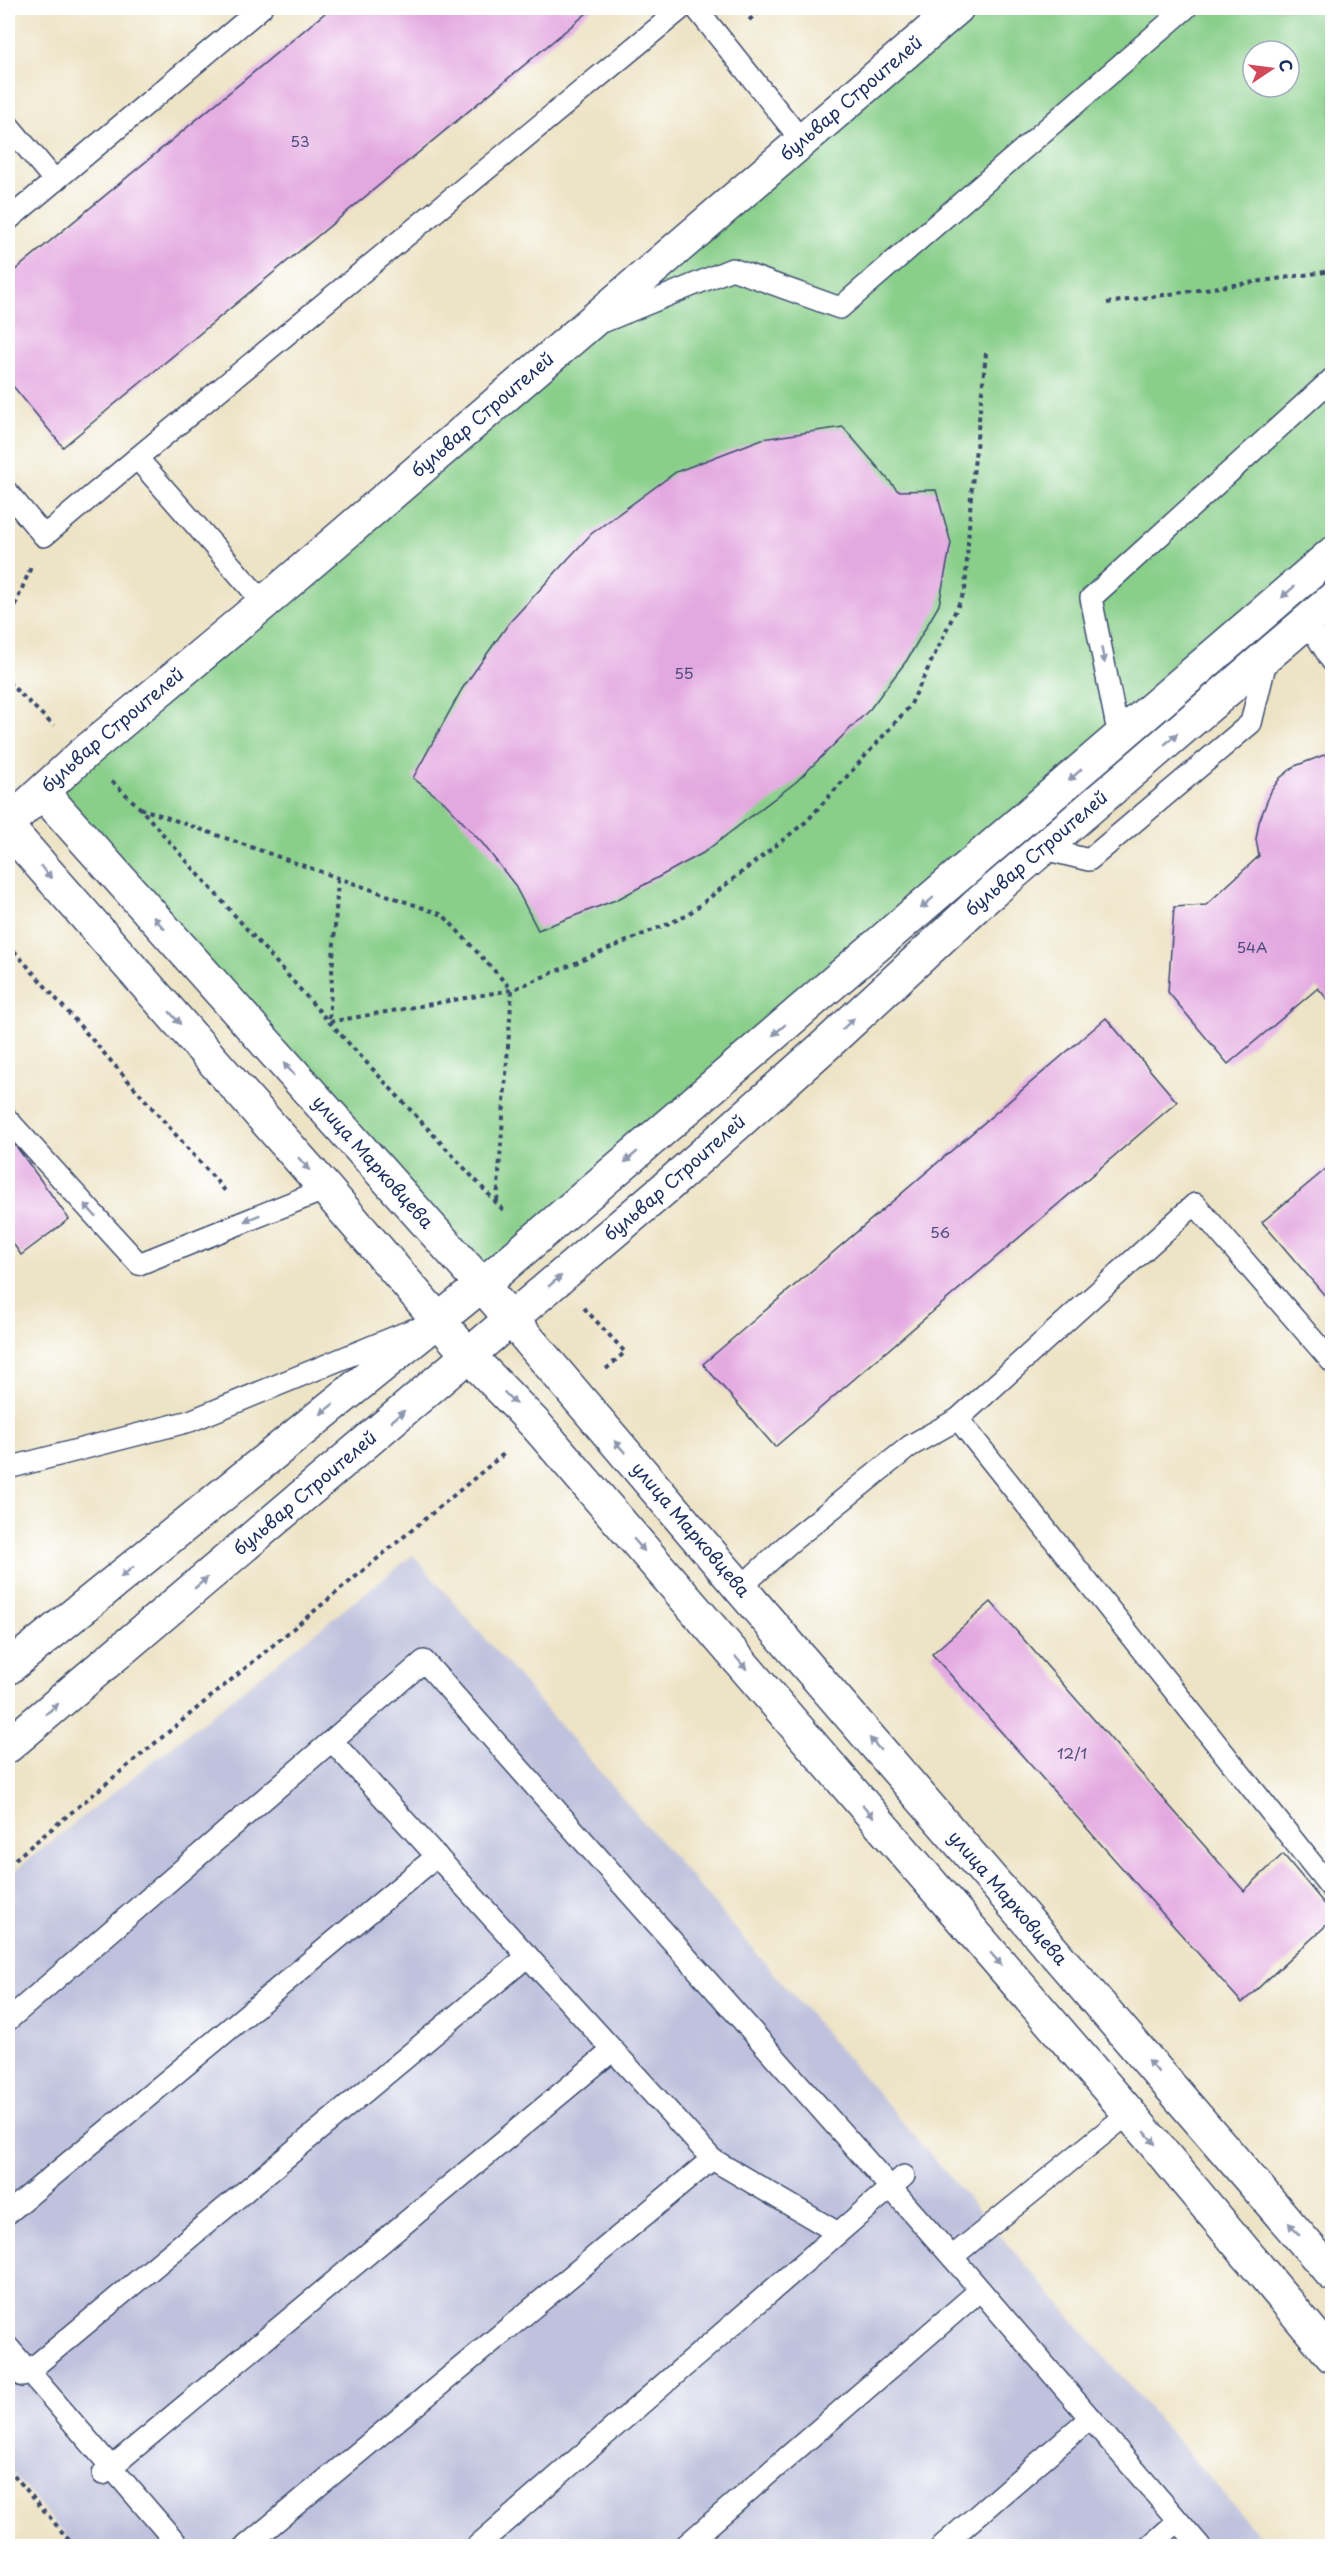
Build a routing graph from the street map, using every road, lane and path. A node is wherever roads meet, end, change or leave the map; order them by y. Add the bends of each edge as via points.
1 (261, 8) edge
2 (682, 8) edge
3 (696, 8) edge
4 (957, 8) edge
5 (1186, 8) edge
6 (8, 125) edge
7 (802, 141) junction
8 (54, 181) junction
9 (8, 220) edge
10 (1332, 271) edge
11 (1107, 303) dead end
12 (580, 331) junction
13 (986, 353) dead end
14 (1332, 379) edge
15 (137, 458) junction
16 (8, 493) edge
17 (44, 536) junction
18 (1332, 554) edge
19 (1332, 600) edge
20 (264, 603) junction
21 (1307, 621) junction
22 (8, 622) edge
23 (1332, 661) edge
24 (8, 682) edge
25 (1119, 737) junction
26 (83, 754) junction
27 (139, 807) junction
28 (17, 811) edge
29 (339, 879) junction
30 (8, 944) edge
31 (512, 990) junction
32 (329, 1022) junction
33 (8, 1120) edge
34 (326, 1189) junction
35 (497, 1201) junction
36 (250, 1219) junction
37 (529, 1245) junction
38 (482, 1285) junction
39 (511, 1319) junction
40 (438, 1320) junction
41 (469, 1356) junction
42 (1332, 1362) edge
43 (957, 1419) junction
44 (537, 1426) junction
45 (8, 1468) edge
46 (740, 1588) junction
47 (8, 1668) edge
48 (332, 1741) junction
49 (8, 1746) edge
50 (437, 1856) junction
51 (8, 1865) edge
52 (1332, 1889) edge
53 (528, 1956) junction
54 (8, 2020) edge
55 (613, 2050) junction
56 (1129, 2113) junction
57 (712, 2159) junction
58 (897, 2182) junction
59 (8, 2213) edge
60 (838, 2233) junction
61 (952, 2257) junction
62 (1332, 2274) edge
63 (980, 2290) junction
64 (8, 2347) edge
65 (1332, 2356) edge
66 (26, 2374) junction
67 (1090, 2418) junction
68 (8, 2468) edge
69 (107, 2470) junction
70 (1179, 2522) junction
71 (74, 2547) edge
72 (179, 2547) edge
73 (246, 2547) edge
74 (477, 2547) edge
75 (685, 2547) edge
76 (942, 2547) edge
77 (1150, 2547) edge
78 (1200, 2547) edge

1 - 8 lane
2 - 15 lane
3 - 7 lane
4 - 7 main road, бульвар Строителей
5 - 12 lane via 840,308 732,269
6 - 8 lane
7 - 12 main road, бульвар Строителей
8 - 9 lane
10 - 11 path
12 - 20 main road, бульвар Строителей
13 - 31 path via 965,591 910,706 807,821 686,916
14 -> 25 lane via 1091,598
15 - 17 lane
15 - 20 lane
16 - 17 lane
17 - 22 path
18 -> 25 main road, бульвар Строителей
19 - 21 main road, бульвар Строителей
20 - 26 main road, бульвар Строителей
21 - 23 lane
39 -> 21 main road, бульвар Строителей via 828,1043 978,904
24 - 26 path
25 -> 37 main road, бульвар Строителей
26 - 27 path
26 - 28 main road, бульвар Строителей
27 - 29 path
27 - 32 path
28 -> 34 main road
38 -> 28 main road, улица Марковцева
29 - 31 path via 443,915
29 - 32 path
30 - 36 path
31 - 32 path
31 - 35 path
32 - 35 path
36 -> 33 lane via 139,1264
34 -> 36 lane
34 - 40 main road
35 - 37 path
37 - 38 main road, бульвар Строителей
38 - 39 main road, улица Марковцева
38 - 40 main road, бульвар Строителей
39 - 41 main road, бульвар Строителей
46 -> 39 main road, улица Марковцева
40 - 41 main road
40 - 45 lane via 190,1421
40 -> 47 main road
41 -> 44 main road
49 -> 41 main road, бульвар Строителей
42 - 43 lane via 1195,1204
43 - 46 lane via 910,1446
43 - 52 lane
44 - 51 path
44 -> 56 main road
62 -> 46 main road, улица Марковцева
48 - 50 lane
48 - 54 lane
48 - 58 lane via 424,1661
50 - 53 lane
50 - 59 lane
53 - 55 lane
53 - 66 lane
55 - 57 lane
55 - 69 lane
56 - 61 lane
56 -> 65 main road
57 - 60 lane
57 - 73 lane
58 - 60 lane
58 - 61 lane
60 - 74 lane
61 - 63 lane
63 - 67 lane
63 - 75 lane
64 - 66 lane
66 - 69 lane
67 - 70 lane
67 - 76 lane
68 - 71 path
69 - 72 lane
70 - 77 lane
70 - 78 lane

